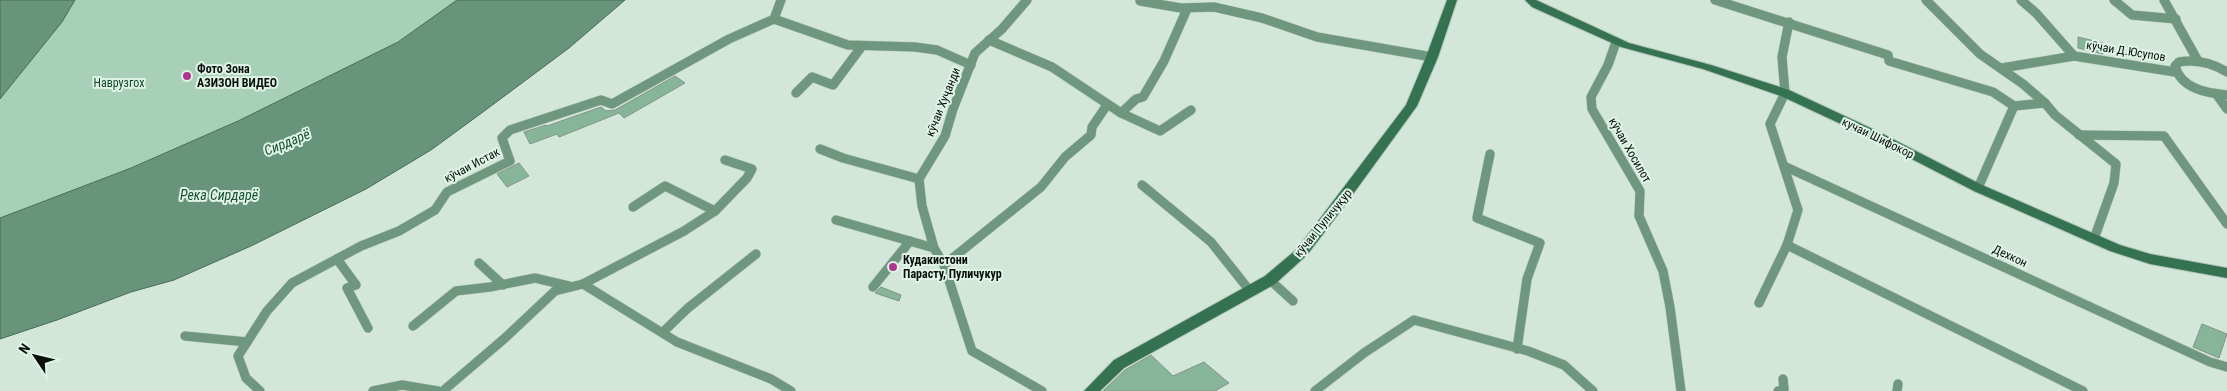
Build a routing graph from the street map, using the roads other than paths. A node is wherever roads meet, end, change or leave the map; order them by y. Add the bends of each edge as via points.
1 (781, 0) edge
2 (1027, 0) edge
3 (1452, 0) edge
4 (1530, 0) edge
5 (1714, 0) edge
6 (1926, 0) edge
7 (2021, 0) edge
8 (2114, 0) edge
9 (2164, 0) edge
10 (1140, 1) dead end
11 (1724, 2) edge
12 (1187, 9) junction
13 (774, 19) junction
14 (2176, 19) junction
15 (1789, 22) junction
16 (989, 40) junction
17 (1616, 42) junction
18 (862, 46) junction
19 (2074, 56) junction
20 (1432, 57) junction
21 (2198, 61) junction
22 (971, 65) junction
23 (2002, 68) junction
24 (2175, 72) junction
25 (2227, 72) edge
26 (796, 93) dead end
27 (1785, 93) junction
28 (2217, 94) junction
29 (2227, 95) edge
30 (2045, 104) junction
31 (1107, 105) junction
32 (2014, 106) junction
33 (2227, 109) edge
34 (1191, 110) dead end
35 (1121, 113) junction
36 (2079, 135) junction
37 (820, 150) dead end
38 (1490, 154) dead end
39 (725, 160) dead end
40 (1784, 166) junction
41 (919, 179) junction
42 (1142, 185) dead end
43 (1978, 188) junction
44 (633, 207) dead end
45 (715, 211) junction
46 (836, 220) dead end
47 (2227, 224) edge
48 (2094, 239) junction
49 (910, 241) junction
50 (1786, 244) junction
51 (934, 248) junction
52 (756, 254) dead end
53 (336, 259) junction
54 (479, 263) dead end
55 (944, 265) junction
56 (2227, 273) edge
57 (1270, 280) junction
58 (583, 284) junction
59 (503, 285) junction
60 (569, 286) junction
61 (873, 286) dead end
62 (1250, 291) junction
63 (1293, 301) dead end
64 (1758, 303) dead end
65 (413, 326) dead end
66 (368, 328) dead end
67 (663, 332) junction
68 (185, 336) dead end
69 (247, 342) junction
70 (1518, 349) junction
71 (2227, 367) edge
72 (1783, 378) dead end
73 (1321, 390) edge
74 (260, 391) edge
75 (372, 391) edge
76 (438, 391) edge
77 (443, 391) edge
78 (791, 391) edge
79 (1042, 391) edge
80 (1091, 391) edge
81 (1593, 391) edge
82 (1681, 391) edge
83 (1778, 391) edge
84 (2083, 391) edge

1 - 13 street
2 - 16 street, кӯчаи Хуҷанди
3 - 20 street, кӯчаи Пуличуқур
4 - 17 street, кучаи Шифокор
5 - 11 street
6 - 23 street via 1980,54
7 - 19 street, кӯчаи Д.Юсупов
8 - 14 street via 2132,15
9 - 14 street
10 - 12 street
11 - 15 street
12 - 20 street via 1214,7 1262,18 1317,37
12 - 35 street via 1143,97
13 - 18 street via 848,45
13 - 53 street, кӯчаи Истак via 728,39 612,104 601,100 510,130 502,138 510,160 447,192 435,210 399,231
14 - 21 street
15 - 27 street via 1782,57
15 - 32 street via 1888,55 1889,61 1993,92
16 - 22 street, кӯчаи Хуҷанди via 975,54
16 - 31 street via 1052,68
17 - 27 street, кучаи Шифокор
17 - 82 street, кӯчаи Хосилот via 1590,97 1592,109 1640,191 1639,216 1663,272
18 - 22 street via 937,50
18 - 26 street via 834,85 812,77
19 - 23 street, кӯчаи Д.Юсупов
19 - 24 street, кӯчаи Д.Юсупов
20 - 57 street, кӯчаи Пуличуқур via 1411,106 1392,133 1302,252
21 - 24 street via 2179,62
21 - 25 street
22 - 41 street, кӯчаи Хуҷанди via 945,136
23 - 30 street
24 - 28 street via 2191,86
27 - 40 street via 1770,124
27 - 43 street, кучаи Шифокор
28 - 29 street
28 - 33 street
30 - 32 street
30 - 36 street
31 - 35 street
31 - 55 street via 1092,127 1091,135 1065,157 1041,187
32 - 43 street
34 - 35 street via 1160,130
36 - 47 street via 2164,136
36 - 48 street via 2116,164 2114,183
37 - 41 street
38 - 70 street via 1477,218 1540,243 1527,279
39 - 45 street via 752,168 747,178
40 - 50 street via 1798,210
40 - 71 street, Дехкон
41 - 51 street via 922,206
42 - 62 street via 1211,242
43 - 48 street, кучаи Шифокор
44 - 45 street via 665,186
45 - 58 street
46 - 49 street
48 - 56 street, кучаи Шифокор via 2150,259
49 - 51 street
49 - 61 street
50 - 64 street
50 - 84 street
51 - 55 street
52 - 67 street
53 - 66 street via 356,285 347,288
53 - 69 street, кӯчаи Истак via 292,283 267,311
54 - 59 street
55 - 79 street via 972,350
57 - 62 street, кӯчаи Пуличуқур
57 - 63 street
58 - 60 street
58 - 67 street
59 - 60 street via 535,278
59 - 65 street via 456,291
60 - 77 street via 555,291
62 - 80 street, кӯчаи Пуличуқур via 1119,364
67 - 78 street via 677,342 771,378
68 - 69 street
69 - 74 street, кӯчаи Истак via 238,356 246,378
70 - 73 street via 1414,320 1364,353
70 - 81 street via 1564,365
72 - 83 street via 1784,389
75 - 76 street via 402,385

